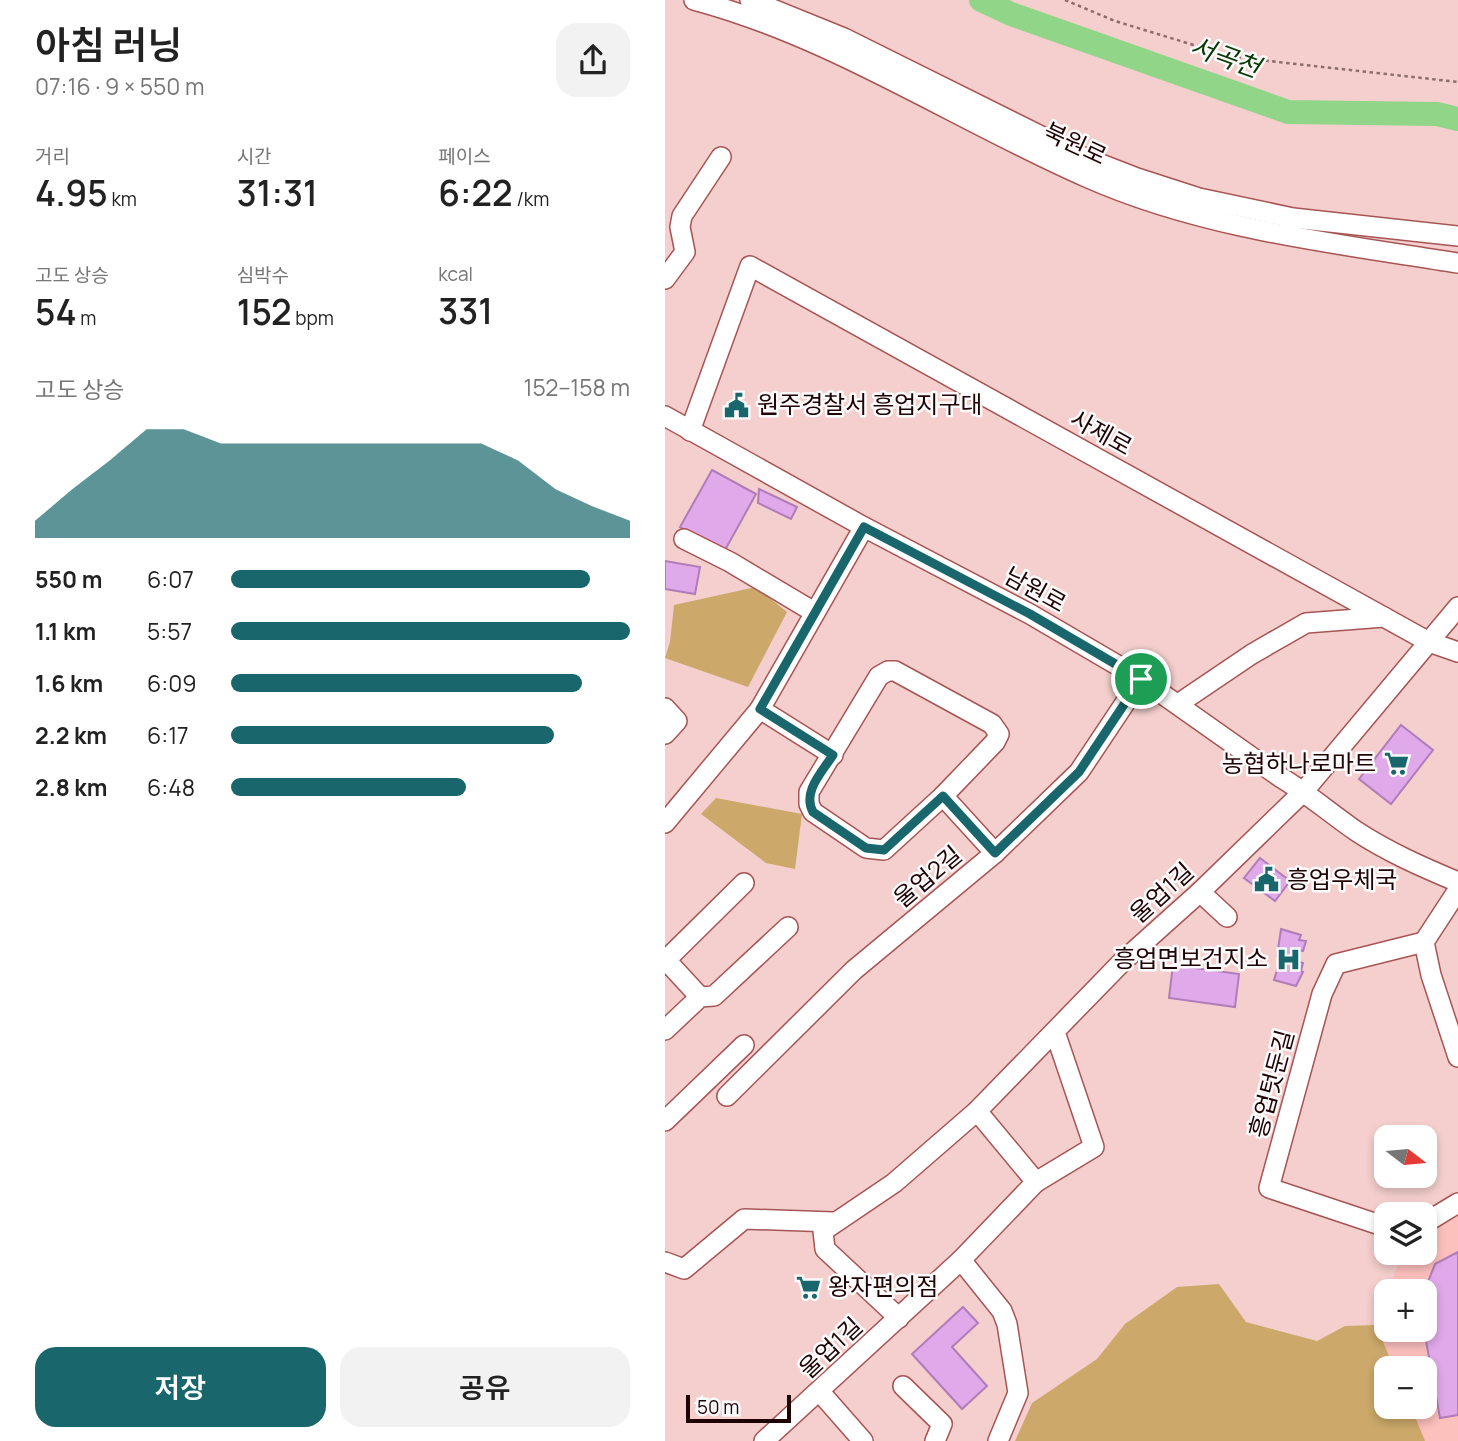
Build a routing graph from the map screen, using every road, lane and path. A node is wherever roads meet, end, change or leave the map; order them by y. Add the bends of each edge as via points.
1 (694, 0) edge
2 (750, 0) edge
3 (1065, 0) edge
4 (1458, 82) edge
5 (721, 157) dead end
6 (1458, 236) edge
7 (1458, 263) edge
8 (665, 279) edge
9 (665, 416) edge
10 (691, 431) junction
11 (864, 527) junction
12 (684, 539) dead end
13 (1458, 607) edge
14 (814, 612) junction
15 (1385, 617) junction
16 (1429, 642) junction
17 (1458, 652) edge
18 (1141, 679) junction
19 (1178, 704) junction
20 (665, 708) edge
21 (760, 709) junction
22 (665, 734) edge
23 (833, 755) junction
24 (1304, 791) junction
25 (943, 796) junction
26 (665, 823) edge
27 (995, 853) junction
28 (1458, 882) edge
29 (744, 883) dead end
30 (1458, 890) edge
31 (1200, 892) junction
32 (1227, 918) dead end
33 (788, 927) dead end
34 (1424, 942) junction
35 (666, 959) edge
36 (700, 998) junction
37 (665, 1030) edge
38 (1055, 1032) junction
39 (744, 1045) dead end
40 (1458, 1057) edge
41 (726, 1096) dead end
42 (977, 1111) junction
43 (665, 1121) edge
44 (1036, 1182) junction
45 (1458, 1203) edge
46 (1437, 1216) edge
47 (833, 1222) junction
48 (1374, 1223) edge
49 (961, 1260) junction
50 (665, 1262) edge
51 (899, 1318) junction
52 (903, 1386) dead end
53 (820, 1392) junction
54 (764, 1441) edge
55 (863, 1441) edge
56 (935, 1441) edge
57 (998, 1441) edge

1 - 7 street, 북원로 via 741,14 836,54 1086,177 1137,197 1285,236
2 - 6 street, 북원로 via 844,38 1083,157 1137,178 1199,198 1293,218
3 - 4 path via 1115,21 1233,57
5 - 8 street via 682,216 685,252
9 - 10 street, 남원로
10 - 11 street, 남원로
10 - 15 street, 사제로 via 750,266
11 - 14 street
11 - 18 street, 남원로 via 1030,614
12 - 14 street
13 - 16 street
14 - 21 street
15 - 16 street, 사제로
15 - 19 street via 1306,623
16 - 17 street, 사제로
16 - 24 street
18 - 19 street, 남원로
18 - 27 street, 울업2길 via 1079,772
19 - 24 street, 남원로
20 - 22 street via 677,720
21 - 23 street
21 - 26 street
23 - 25 street via 809,792 809,804 813,812 866,848 884,850
23 - 25 street via 879,676 895,671 992,724 999,734
24 - 28 street, 남원로 via 1393,854
24 - 31 street, 울업1길
25 - 27 street
27 - 41 street, 울업2길 via 853,970
29 - 35 street
30 - 34 street
31 - 32 street
31 - 38 street, 울업1길 via 1123,961
33 - 36 street via 714,996
34 - 40 street
34 - 48 street, 흥업텃둔길 via 1336,964 1322,994 1269,1188
35 - 36 street
36 - 37 street
38 - 42 street, 울업1길
38 - 44 street, 울업1길 via 1094,1147
39 - 43 street
42 - 44 street
42 - 47 street, 울업1길 via 894,1183
44 - 49 street, 울업1길
45 - 46 street
47 - 50 street via 744,1219 684,1269
47 - 51 street, 울업1길 via 823,1231 825,1249
49 - 51 street, 울업1길
49 - 57 street via 1002,1311 1007,1324 1018,1393
51 - 53 street, 울업1길
52 - 56 street via 941,1424
53 - 54 street, 울업1길
53 - 55 street

